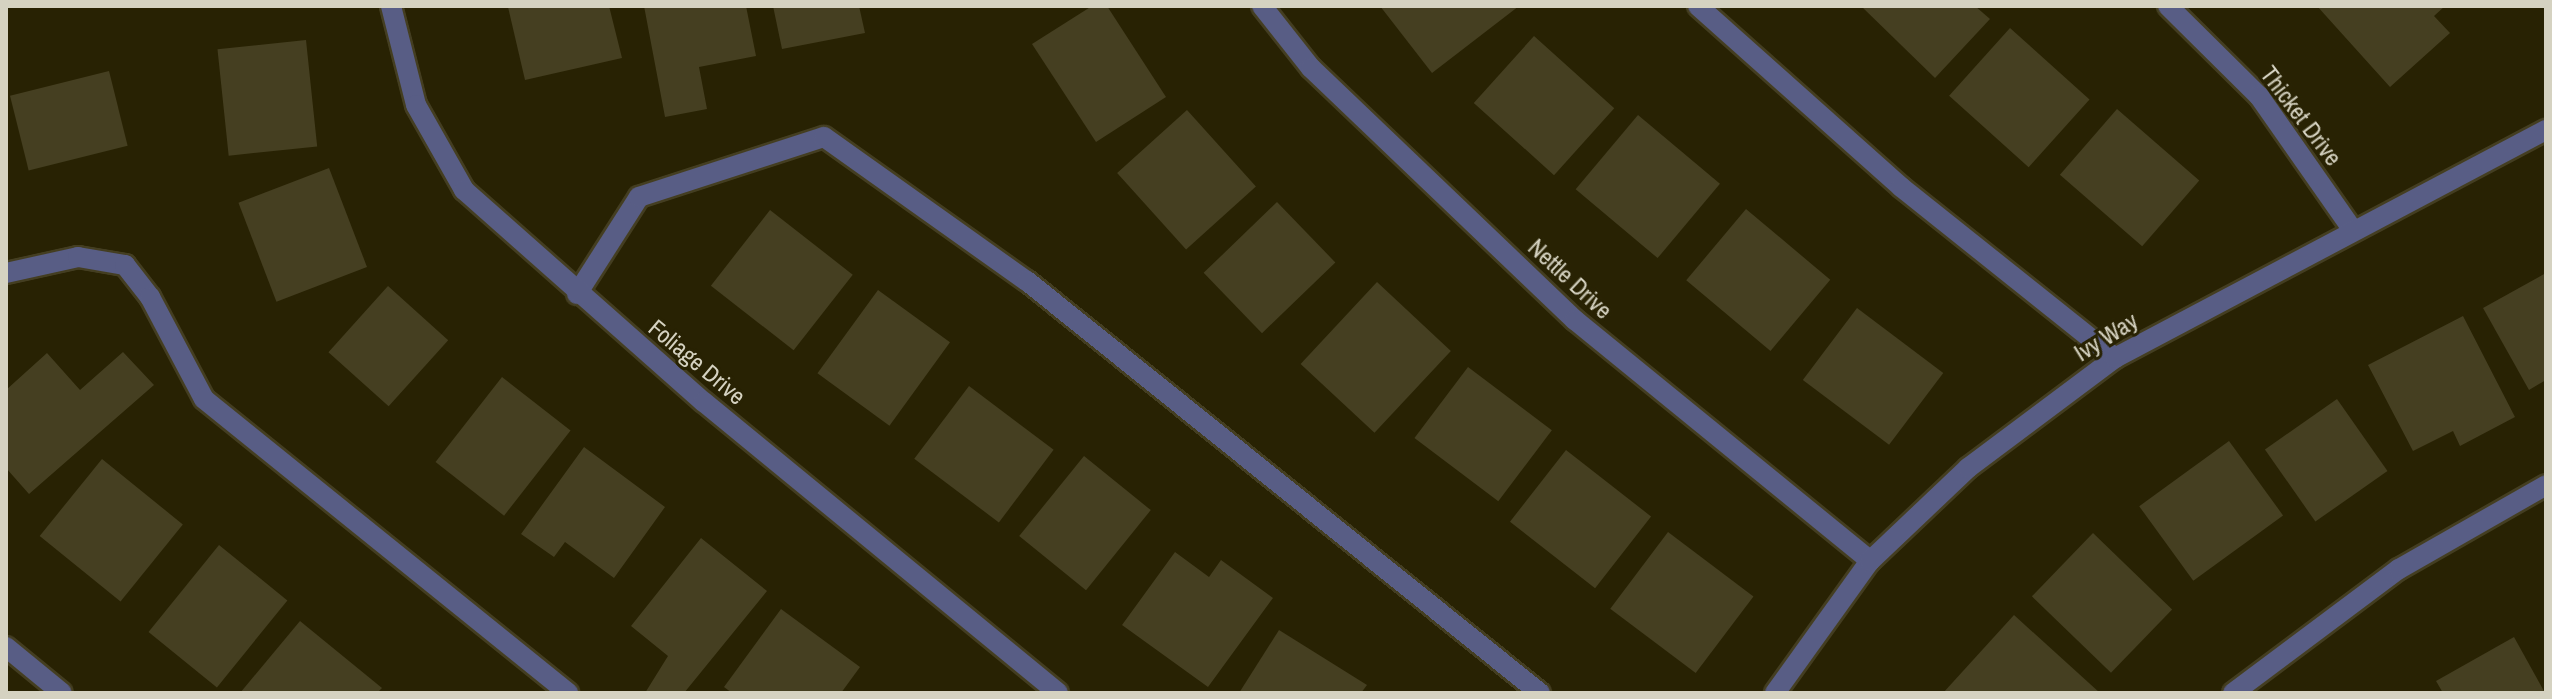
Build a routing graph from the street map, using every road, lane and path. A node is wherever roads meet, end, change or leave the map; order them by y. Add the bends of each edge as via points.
1 (391, 6) edge
2 (1262, 6) edge
3 (1698, 6) edge
4 (2168, 6) edge
5 (2546, 130) edge
6 (2352, 229) junction
7 (6, 273) edge
8 (577, 294) junction
9 (2115, 358) junction
10 (2546, 485) edge
11 (1870, 561) junction
12 (6, 647) edge
13 (58, 692) edge
14 (568, 693) edge
15 (1058, 693) edge
16 (1540, 693) edge
17 (1775, 693) edge
18 (2233, 693) edge

1 - 8 street, Foliage Drive via 416,105 464,190
2 - 11 street, Nettle Drive via 1311,68 1575,320
3 - 9 street via 1901,187
4 - 6 street, Thicket Drive via 2259,96
5 - 6 street, Ivy Way
6 - 9 street, Ivy Way
7 - 14 street via 78,257 125,265 150,297 204,399
8 - 15 street, Foliage Drive
8 - 16 street via 639,197 824,137 1027,281
9 - 11 street, Ivy Way via 1968,468
10 - 18 street via 2399,569
11 - 17 street, Ivy Way
12 - 13 street

